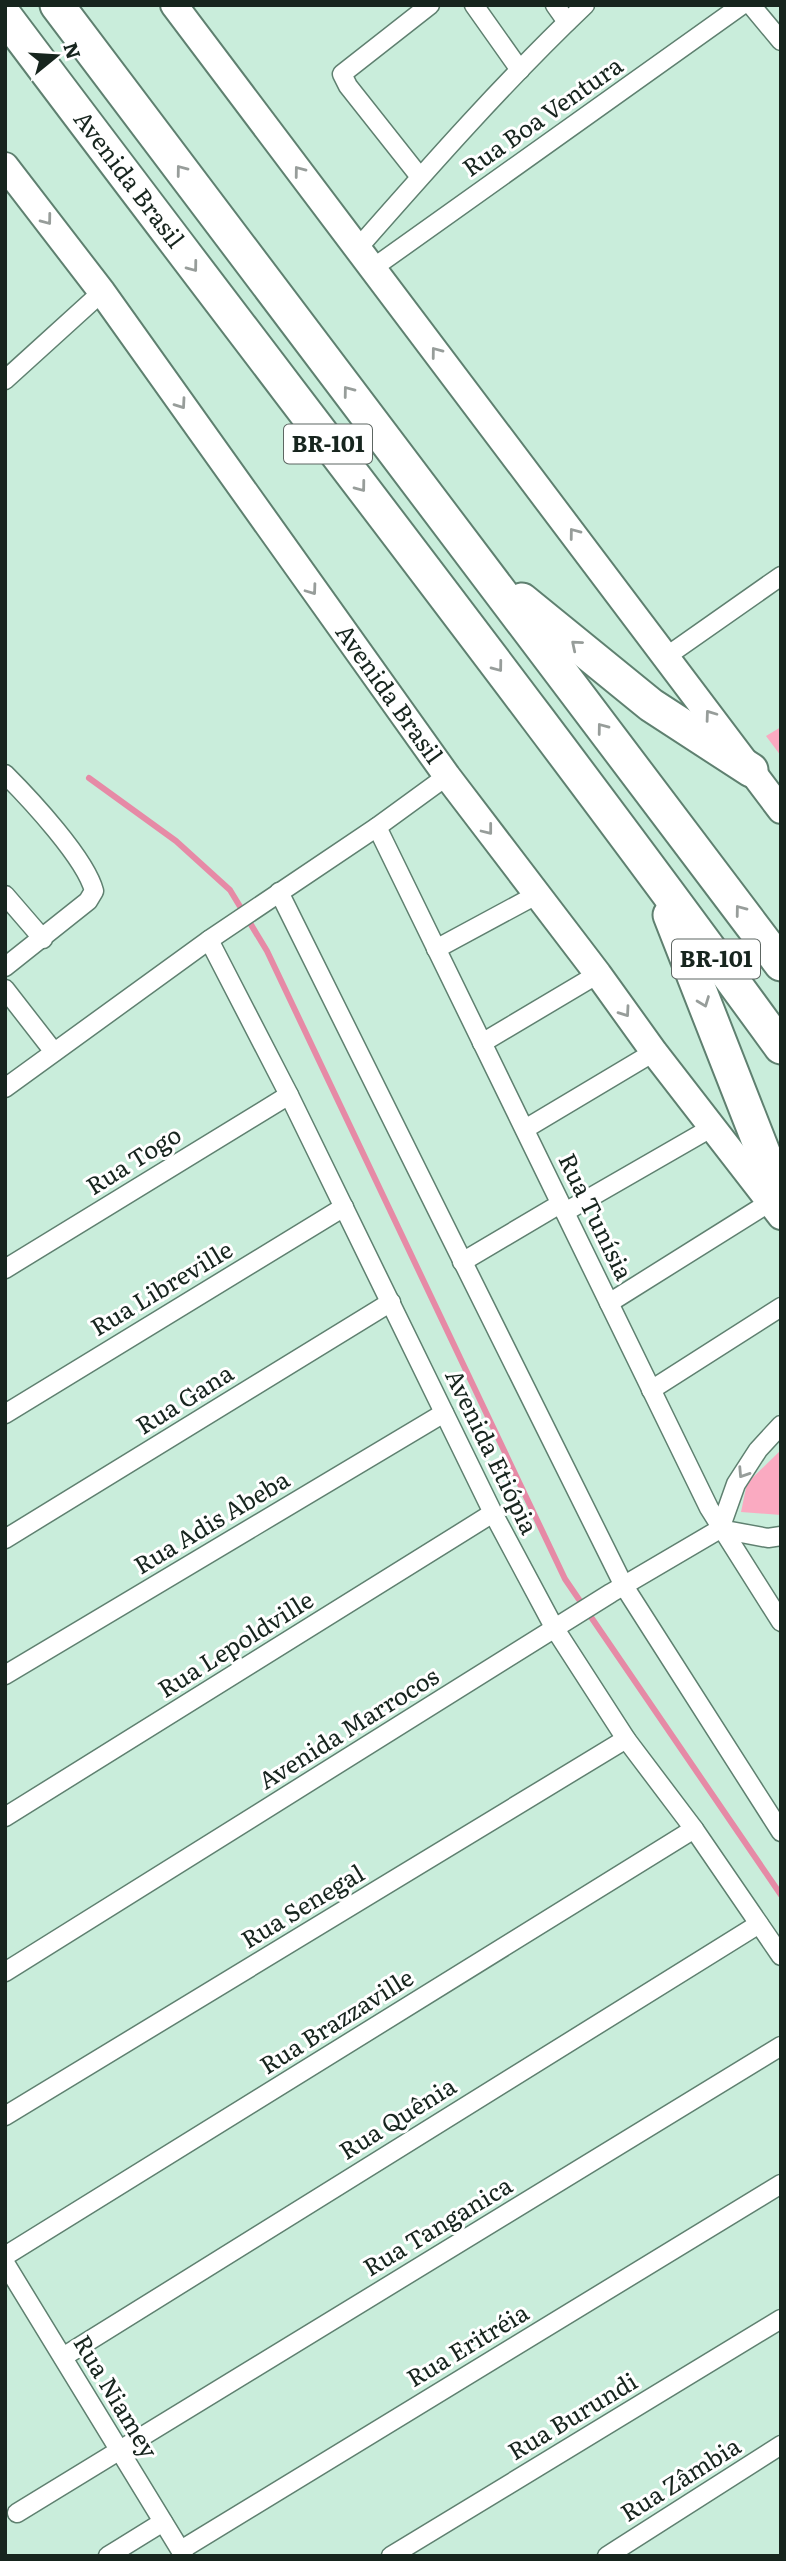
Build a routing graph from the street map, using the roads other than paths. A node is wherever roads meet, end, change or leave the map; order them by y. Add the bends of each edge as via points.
1 (57, 5) edge
2 (174, 5) edge
3 (430, 5) edge
4 (474, 5) edge
5 (555, 5) edge
6 (585, 5) edge
7 (742, 5) edge
8 (751, 5) edge
9 (5, 16) edge
10 (567, 22) junction
11 (781, 41) edge
12 (520, 70) junction
13 (5, 166) edge
14 (420, 177) junction
15 (365, 258) junction
16 (102, 292) junction
17 (5, 380) edge
18 (477, 563) junction
19 (781, 576) edge
20 (667, 656) junction
21 (751, 770) junction
22 (5, 775) edge
23 (447, 776) junction
24 (781, 810) edge
25 (377, 827) junction
26 (652, 870) junction
27 (279, 892) junction
28 (538, 894) junction
29 (5, 895) edge
30 (43, 939) junction
31 (209, 940) junction
32 (436, 948) junction
33 (781, 964) edge
34 (5, 967) edge
35 (598, 974) junction
36 (5, 989) edge
37 (482, 1043) junction
38 (781, 1047) edge
39 (54, 1052) junction
40 (654, 1052) junction
41 (5, 1088) edge
42 (289, 1095) junction
43 (711, 1128) junction
44 (525, 1129) junction
45 (777, 1205) edge
46 (344, 1207) junction
47 (562, 1208) junction
48 (462, 1262) junction
49 (5, 1269) edge
50 (391, 1302) junction
51 (609, 1303) junction
52 (781, 1307) edge
53 (652, 1390) junction
54 (444, 1413) junction
55 (5, 1414) edge
56 (781, 1425) edge
57 (493, 1513) junction
58 (720, 1529) junction
59 (781, 1536) edge
60 (5, 1539) edge
61 (618, 1590) junction
62 (781, 1622) edge
63 (562, 1624) junction
64 (5, 1675) edge
65 (626, 1739) junction
66 (5, 1818) edge
67 (694, 1829) junction
68 (781, 1832) edge
69 (760, 1924) junction
70 (781, 1956) edge
71 (6, 1971) edge
72 (781, 2046) edge
73 (5, 2116) edge
74 (781, 2184) edge
75 (5, 2256) edge
76 (5, 2263) edge
77 (781, 2319) edge
78 (63, 2357) junction
79 (781, 2445) edge
80 (120, 2451) junction
81 (17, 2513) dead end
82 (163, 2522) junction
83 (183, 2553) edge
84 (108, 2556) edge
85 (391, 2556) edge
86 (607, 2556) edge

18 -> 1 highway, Avenida Brasil / BR-101
15 -> 2 street
3 - 14 street via 342,76
4 - 12 street
5 - 10 street
6 - 10 street
7 - 15 street, Rua Boa Ventura
8 - 11 street
9 -> 26 highway, Avenida Brasil / BR-101
10 - 12 street
12 - 14 street
13 -> 16 street, Avenida Brasil
14 - 15 street
20 -> 15 street
16 - 17 street
16 -> 23 street, Avenida Brasil
21 -> 18 highway via 651,705
33 -> 18 highway, Avenida Brasil / BR-101
19 - 20 street
21 -> 20 street
21 - 24 street
22 - 30 street via 64,840 94,891
23 - 25 street
23 -> 28 street, Avenida Brasil
25 - 27 street
25 - 32 street, Rua Tunísia
26 - 38 highway, Avenida Brasil / BR-101
26 -> 45 highway
27 - 31 street
27 - 48 street
28 - 32 street
28 - 35 street, Avenida Brasil
29 - 30 street
30 - 34 street
31 - 39 street
31 - 42 street, Avenida Etiópia
32 - 37 street, Rua Tunísia
35 - 37 street
35 -> 40 street, Avenida Brasil
36 - 39 street
37 - 44 street, Rua Tunísia
39 - 41 street
40 - 43 street, Avenida Brasil
40 - 44 street
42 - 46 street, Avenida Etiópia
42 - 49 street, Rua Togo
43 - 45 street, Avenida Brasil
43 - 47 street
44 - 47 street, Rua Tunísia
45 - 51 street
46 - 50 street, Avenida Etiópia
46 - 55 street, Rua Libreville
47 - 48 street
47 - 51 street, Rua Tunísia
48 - 61 street
50 - 54 street, Avenida Etiópia
50 - 60 street, Rua Gana
51 - 53 street, Rua Tunísia
52 - 53 street
53 - 58 street, Rua Tunísia
54 - 57 street, Avenida Etiópia
54 - 64 street, Rua Adis Abeba
56 -> 58 street via 736,1484
57 - 63 street, Avenida Etiópia
57 - 66 street, Rua Lepoldville
58 - 59 street
58 - 61 street, Avenida Marrocos
58 - 62 street, Rua Tunísia
61 - 63 street, Avenida Marrocos
61 - 68 street
63 - 65 street, Avenida Etiópia
63 - 71 street, Avenida Marrocos
65 - 67 street, Avenida Etiópia
65 - 73 street, Rua Senegal
67 - 69 street, Avenida Etiópia
67 - 75 street, Rua Brazzaville
69 - 70 street, Avenida Etiópia
69 - 78 street, Rua Quênia
72 - 80 street, Rua Tanganica
74 - 83 street, Rua Eritréia
76 - 78 street, Rua Niamey
77 - 85 street, Rua Burundi
78 - 80 street, Rua Niamey
79 - 86 street, Rua Zâmbia
80 - 81 street, Rua Tanganica
80 - 82 street, Rua Niamey
82 - 83 street, Rua Niamey
82 - 84 street

